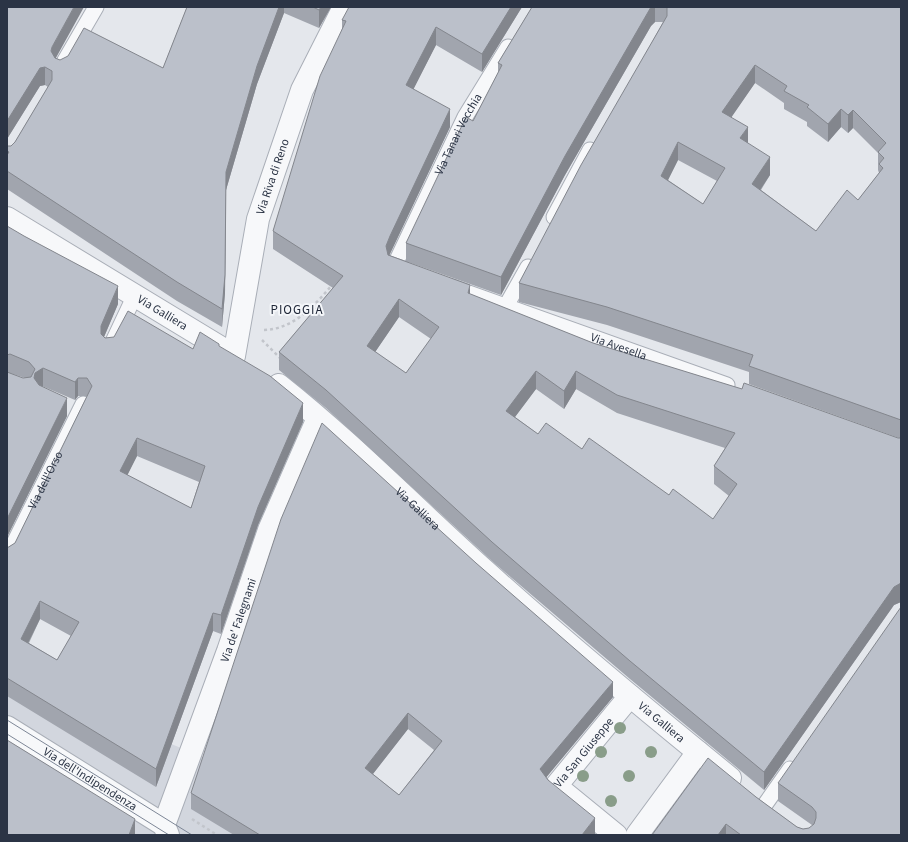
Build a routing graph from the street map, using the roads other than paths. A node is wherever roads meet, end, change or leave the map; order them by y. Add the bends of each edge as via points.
1 (96, 7) edge
2 (344, 7) edge
3 (517, 33) edge
4 (60, 69) edge
5 (596, 139) edge
6 (7, 218) edge
7 (546, 232) edge
8 (536, 252) edge
9 (417, 275) edge
10 (440, 283) edge
11 (135, 295) junction
12 (506, 306) junction
13 (109, 348) edge
14 (250, 366) junction
15 (743, 391) edge
16 (65, 406) edge
17 (318, 418) junction
18 (7, 557) edge
19 (630, 696) junction
20 (7, 727) edge
21 (698, 752) junction
22 (797, 760) edge
23 (773, 812) joint
24 (168, 822) edge
25 (640, 832) edge
26 (616, 835) edge

1 - 4 lane
2 - 14 street, Via Riva di Reno via 302,90 258,219
3 - 9 lane, Via Tanari Vecchia via 465,117 398,258 395,267
5 - 7 lane
6 - 11 street, Via Galliera
8 - 12 lane
10 - 12 lane, Via Avesella
11 - 13 lane
11 - 14 street, Via Galliera
12 - 15 lane, Via Avesella
14 - 17 street, Via Galliera via 294,397
16 - 18 lane, Via dell'Orso via 81,408
17 - 19 street, Via Galliera via 484,570
17 - 24 street, Via de' Falegnami via 269,530
19 - 21 street, Via Galliera
19 - 26 street, Via San Giuseppe via 556,786
20 - 24 street, Via dell'Indipendenza
21 - 23 street, Via Galliera
21 - 25 street
22 - 23 lane

